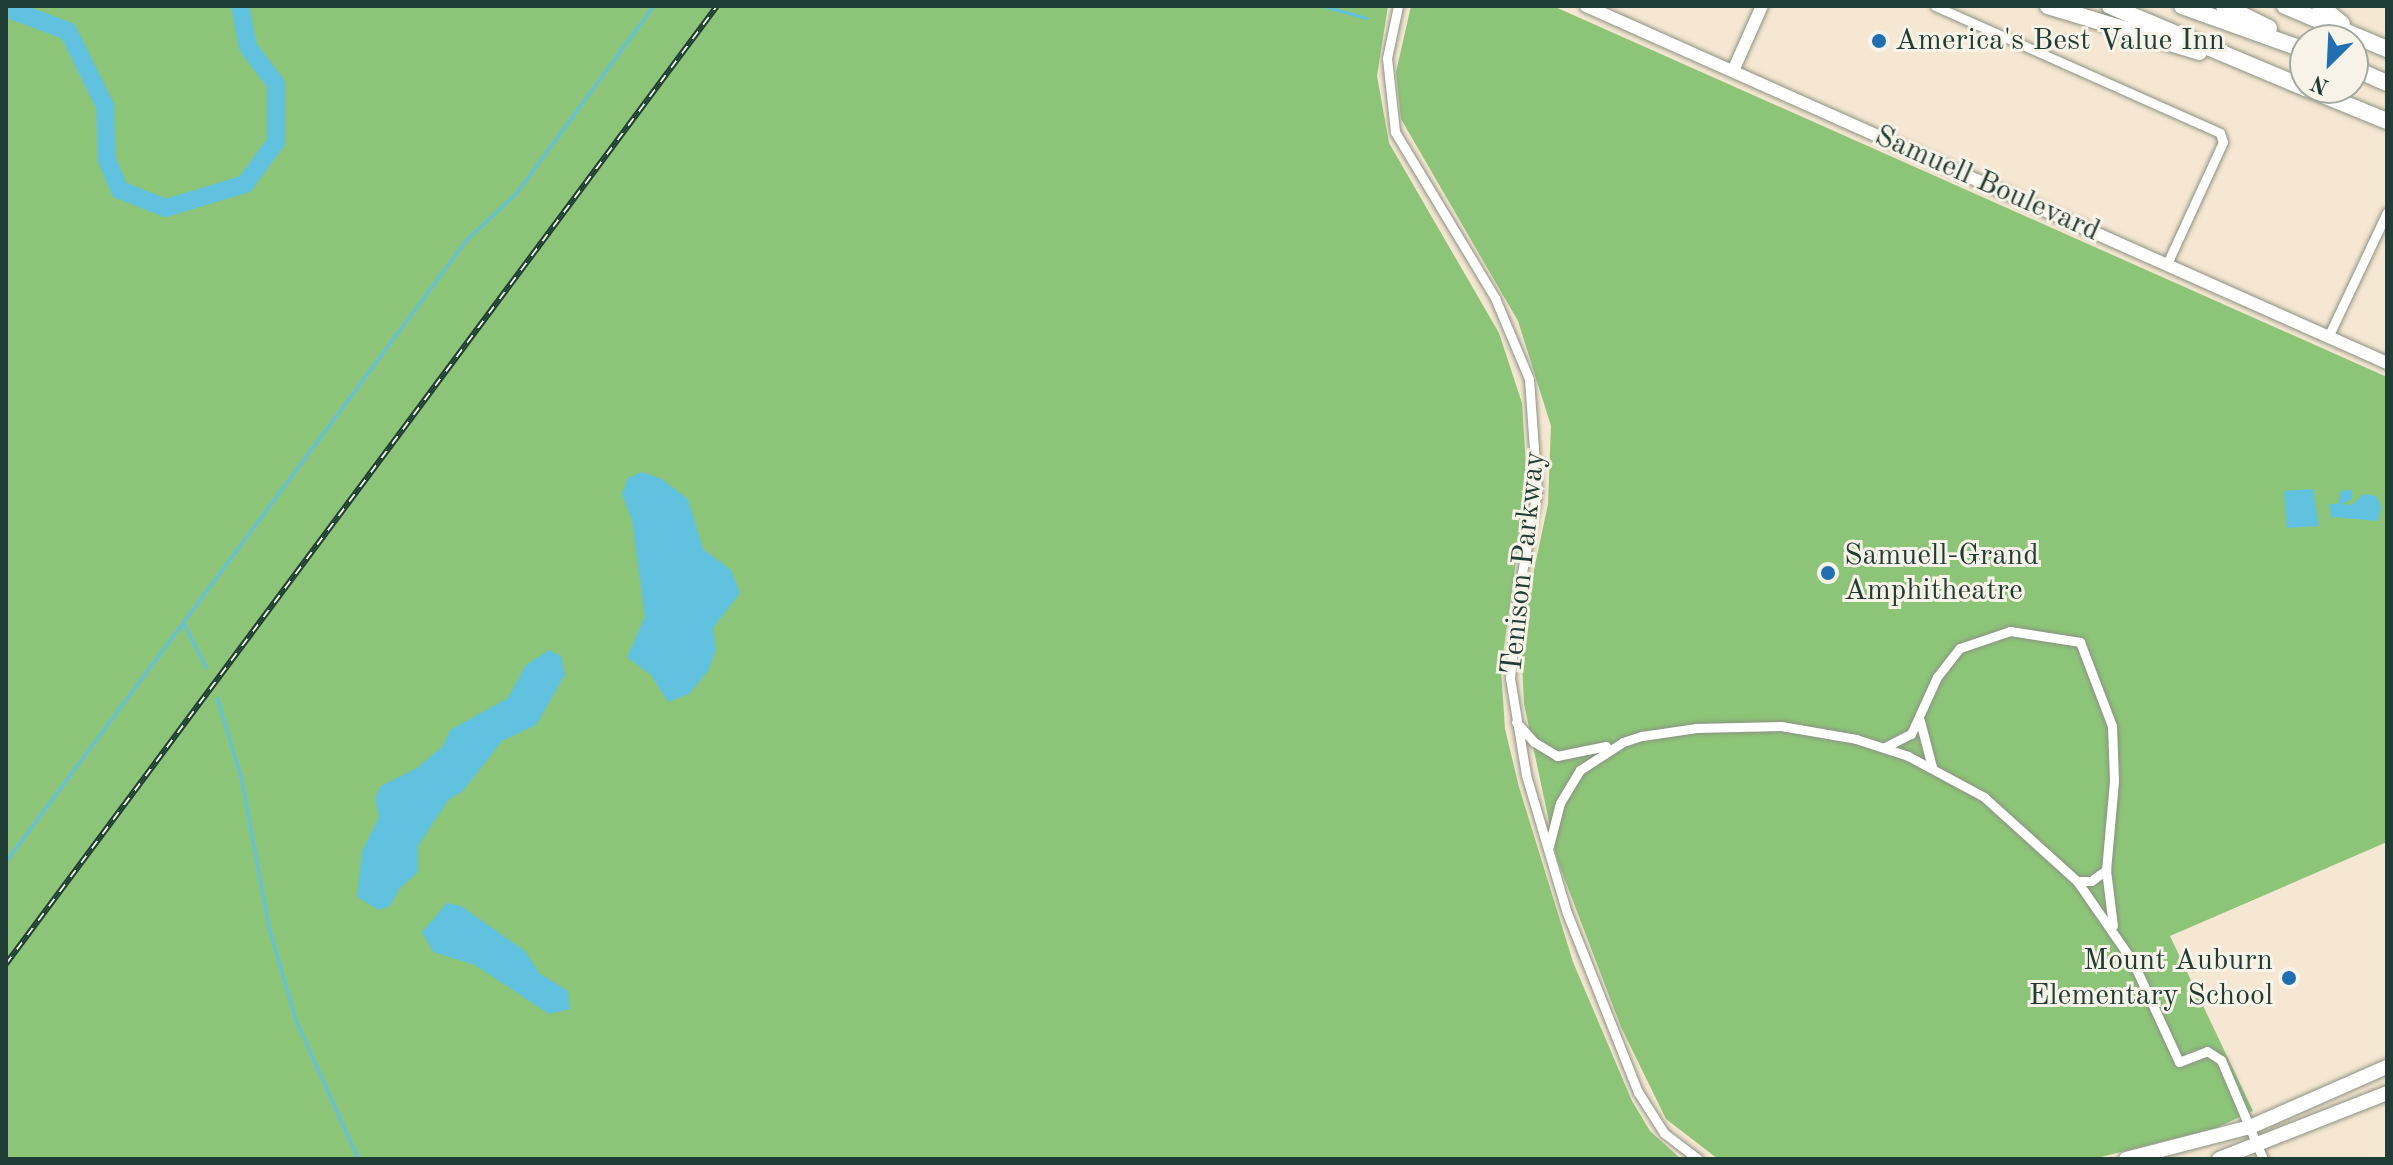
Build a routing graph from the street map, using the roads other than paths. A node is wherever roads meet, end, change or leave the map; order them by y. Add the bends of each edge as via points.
1 (1398, 6) edge
2 (1586, 6) edge
3 (1762, 6) edge
4 (1935, 6) edge
5 (2048, 6) edge
6 (2110, 6) edge
7 (2182, 6) edge
8 (2224, 6) edge
9 (2230, 6) edge
10 (2285, 6) edge
11 (2320, 6) edge
12 (2329, 24) edge
13 (2342, 24) edge
14 (2289, 37) edge
15 (2289, 38) edge
16 (2289, 41) edge
17 (2230, 57) junction
18 (1733, 71) junction
19 (2289, 81) edge
20 (2345, 104) edge
21 (2387, 121) edge
22 (2387, 212) edge
23 (2167, 264) junction
24 (2328, 337) junction
25 (2387, 363) edge
26 (1514, 719) junction
27 (1920, 721) junction
28 (1623, 742) junction
29 (1884, 747) junction
30 (1932, 767) junction
31 (1548, 853) junction
32 (2106, 870) junction
33 (2077, 881) junction
34 (2113, 930) junction
35 (2387, 1067) edge
36 (2387, 1093) edge
37 (2250, 1127) junction
38 (2261, 1153) edge
39 (1698, 1159) edge
40 (2126, 1159) edge
41 (2219, 1159) edge

1 - 26 street, Tenison Parkway via 1386,70 1395,132 1495,298 1529,379 1537,483 1513,637
2 - 18 main road, Samuell Boulevard
3 - 18 main road
4 - 23 street via 2216,131 2223,142
5 - 17 highway via 2169,47
6 - 17 highway
7 - 16 highway
8 - 15 highway
9 - 14 highway
10 - 12 highway
11 - 13 highway
17 - 19 highway
18 - 23 main road, Samuell Boulevard
20 - 21 highway
22 - 24 street
23 - 24 main road, Samuell Boulevard
24 - 25 main road, Samuell Boulevard
26 - 28 street via 1534,742 1557,756
26 - 31 street, Tenison Parkway
27 - 29 street via 1899,743
27 - 30 street
27 - 32 street via 1946,662 1977,639 2026,631 2080,642 2112,726 2114,781
28 - 29 street via 1674,730 1756,725
28 - 31 street via 1590,761 1568,788
29 - 30 street
30 - 33 street via 2005,812
31 - 39 street, Tenison Parkway via 1638,1092 1664,1133
32 - 33 street via 2091,881
32 - 34 street
33 - 34 street
34 - 37 street via 2179,1062 2214,1053
35 - 37 main road
36 - 38 main road
37 - 38 street
37 - 40 main road
38 - 41 main road

